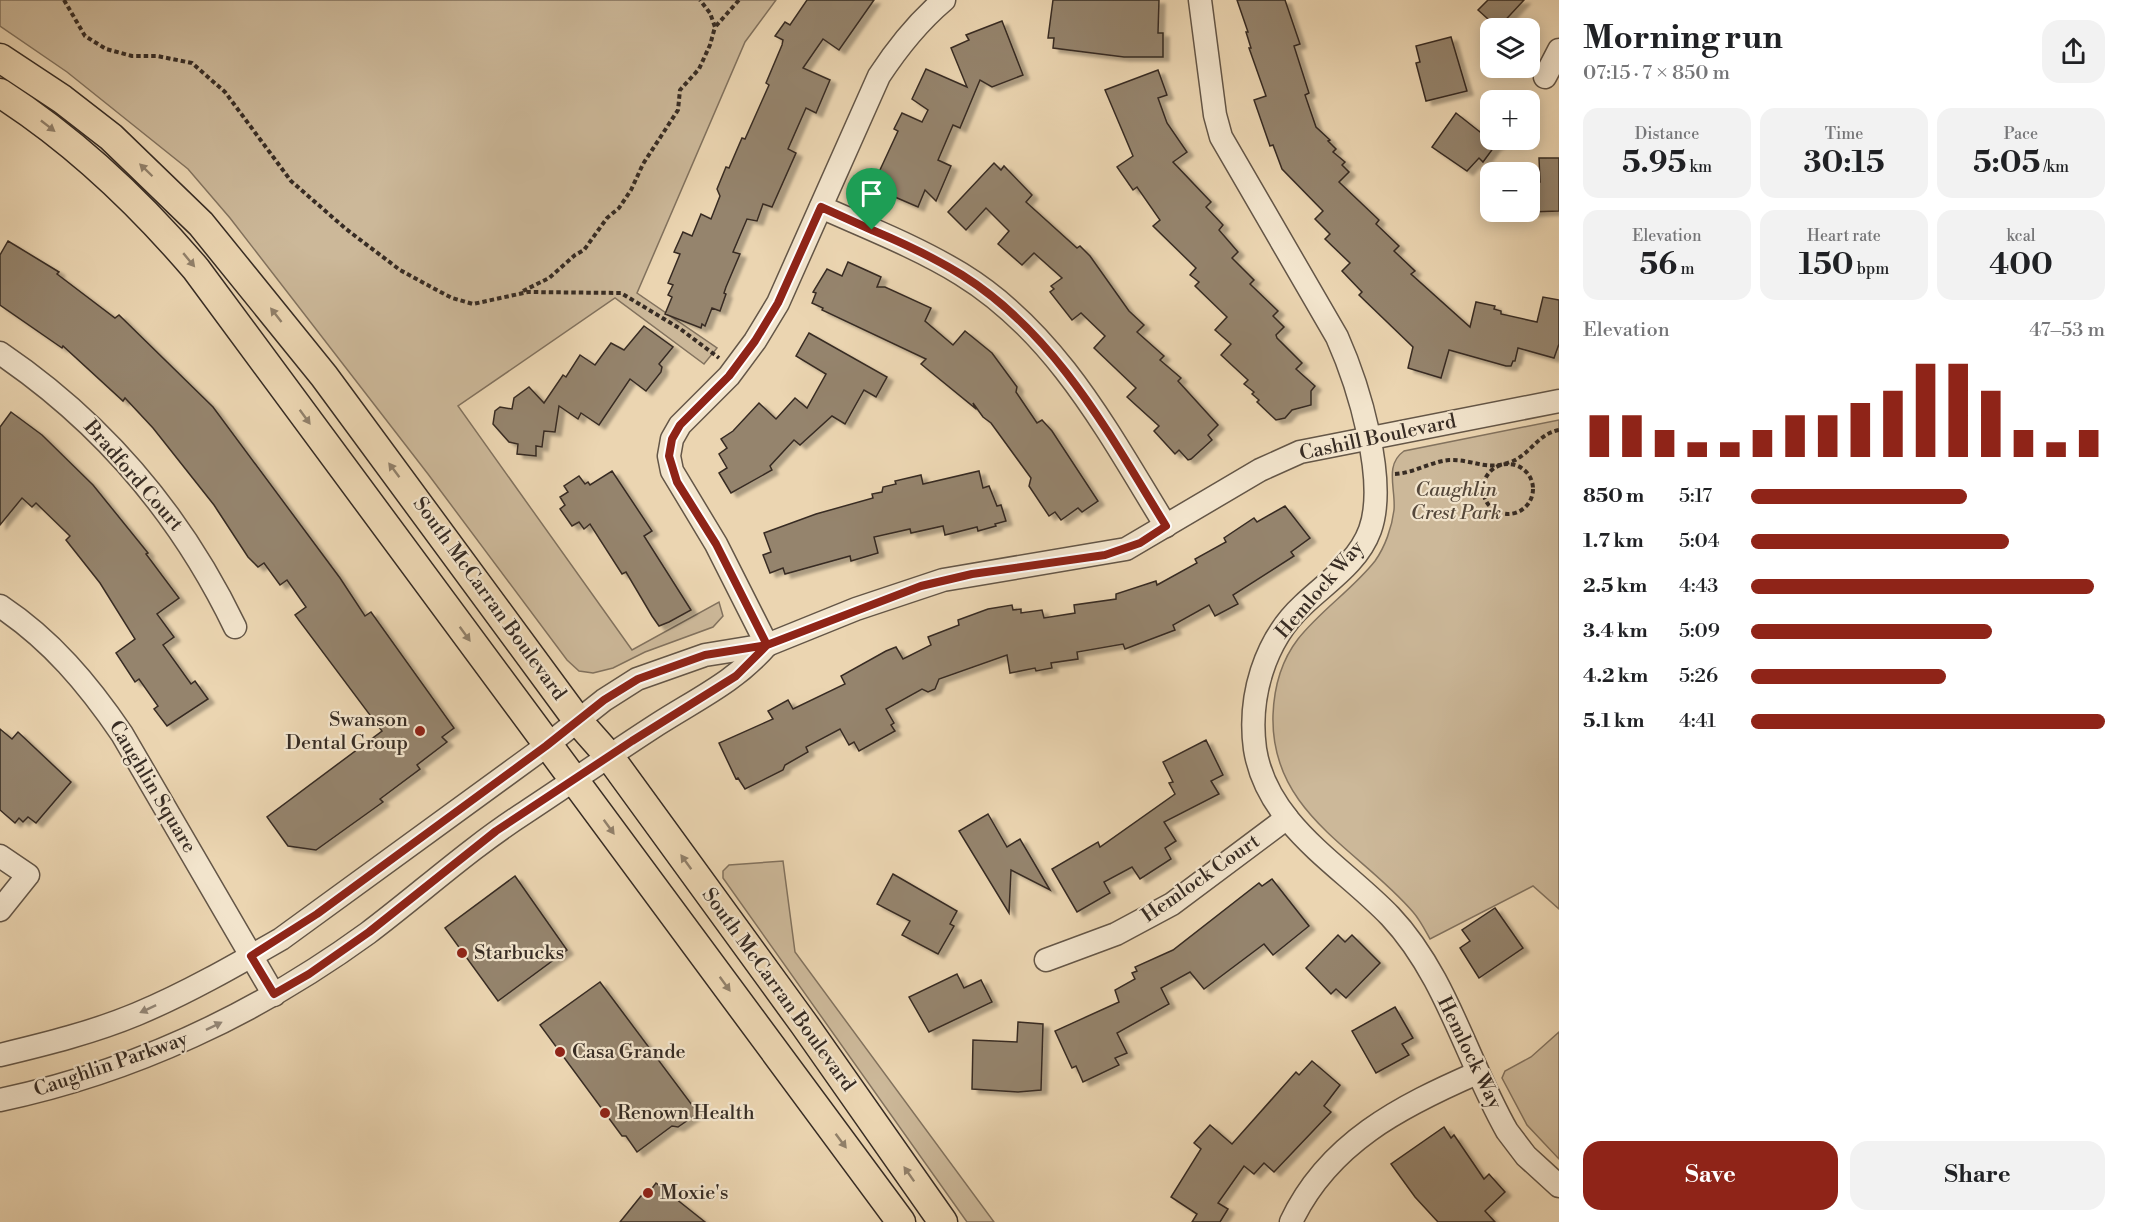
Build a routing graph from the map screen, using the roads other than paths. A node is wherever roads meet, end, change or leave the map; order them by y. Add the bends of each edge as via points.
1 (944, 0) edge
2 (1200, 0) edge
3 (1559, 50) edge
4 (0, 58) edge
5 (1545, 77) dead end
6 (0, 93) edge
7 (821, 207) junction
8 (0, 353) edge
9 (1559, 401) edge
10 (1368, 438) junction
11 (1166, 526) junction
12 (0, 606) edge
13 (235, 627) dead end
14 (767, 645) junction
15 (578, 721) junction
16 (546, 746) junction
17 (609, 756) junction
18 (575, 780) junction
19 (1287, 818) junction
20 (0, 856) edge
21 (0, 909) edge
22 (251, 956) junction
23 (1046, 960) dead end
24 (274, 994) junction
25 (0, 1055) edge
26 (1477, 1073) junction
27 (0, 1100) edge
28 (1559, 1186) edge
29 (901, 1222) edge
30 (943, 1222) edge
31 (1291, 1222) edge

1 - 7 street via 900,44 879,76
2 - 10 street, Hemlock Way via 1221,138 1337,337 1354,377
3 - 5 street
15 -> 4 main road, South McCarran Boulevard via 324,376 201,224 111,138
6 -> 16 main road, South McCarran Boulevard via 100,167 150,215 196,269
7 - 11 street via 924,252 963,275 1028,327 1084,394
7 - 14 street via 778,303 755,341 680,425 669,456 677,482 716,544
8 - 13 street, Bradford Court via 90,423 152,491 214,583
9 - 10 street, Cashill Boulevard
10 - 11 street, Cashill Boulevard via 1300,452 1281,460
10 - 19 street, Hemlock Way via 1376,488 1376,513 1369,532 1358,553 1283,627 1270,648 1259,682 1253,725 1256,750 1269,792
11 - 14 street, Cashill Boulevard via 1140,543 1105,555 972,574 921,586
12 - 22 street, Caughlin Square via 29,626 67,662 99,701
14 - 15 street, Cashill Boulevard via 705,655 665,667 638,679
14 - 17 street, Cashill Boulevard via 736,676
15 - 16 street, Cashill Boulevard
15 - 17 main road, South McCarran Boulevard
16 - 18 main road, South McCarran Boulevard
16 - 22 street, Caughlin Parkway via 317,914
17 - 18 street, Cashill Boulevard
30 -> 17 main road, South McCarran Boulevard
18 - 24 street, Caughlin Parkway via 496,831 369,932
18 -> 29 main road, South McCarran Boulevard
19 - 23 street, Hemlock Court via 1172,904 1116,934
19 - 26 street, Hemlock Way via 1404,934 1433,979
20 - 21 street via 28,875
22 - 24 street, Caughlin Square
22 -> 25 street, Caughlin Parkway via 136,1014
27 -> 24 street, Caughlin Parkway via 141,1058 199,1034
26 - 28 street, Hemlock Way via 1507,1131 1526,1156
26 - 31 street via 1406,1107 1353,1141 1320,1174

